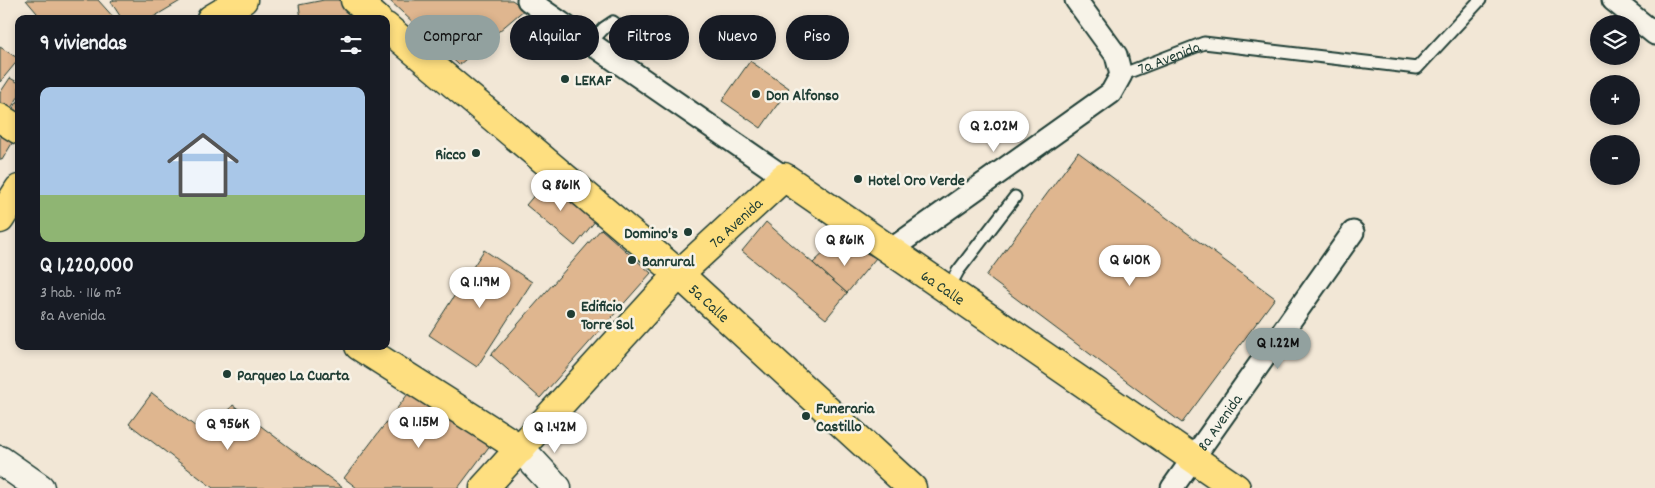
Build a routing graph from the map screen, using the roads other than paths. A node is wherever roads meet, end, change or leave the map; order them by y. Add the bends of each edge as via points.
1 (242, 0) edge
2 (354, 0) edge
3 (528, 0) edge
4 (1076, 0) edge
5 (1480, 0) edge
6 (1614, 0) edge
7 (218, 15) edge
8 (372, 15) edge
9 (550, 15) edge
10 (609, 25) edge
11 (390, 30) edge
12 (599, 33) edge
13 (1655, 34) edge
14 (599, 49) edge
15 (609, 56) edge
16 (615, 60) edge
17 (1121, 75) junction
18 (0, 118) edge
19 (15, 127) edge
20 (784, 177) junction
21 (15, 195) edge
22 (1015, 197) dead end
23 (0, 219) edge
24 (1353, 232) dead end
25 (889, 252) junction
26 (679, 274) junction
27 (947, 290) junction
28 (365, 350) edge
29 (521, 449) junction
30 (1191, 458) junction
31 (2, 466) edge
32 (40, 488) edge
33 (484, 488) edge
34 (557, 488) edge
35 (912, 488) edge
36 (1172, 488) edge
37 (1236, 488) edge

1 - 7 main road
2 - 8 main road
3 - 9 street, 6a Calle
4 - 17 street via 1116,55
5 - 17 lane, 7a Avenida via 1417,68 1204,43
6 - 13 street
10 - 12 lane
11 - 26 main road, 5a Calle
14 - 15 street, 6a Calle
16 - 20 street, 6a Calle
17 - 25 street, 7a Avenida via 1111,93
18 - 19 main road
20 - 25 main road, 6a Calle
20 - 26 main road, 7a Avenida
21 - 23 main road
22 - 27 lane
24 - 30 street, 8a Avenida
25 - 27 main road, 6a Calle
26 - 29 main road, 7a Avenida
26 - 35 main road, 5a Calle
27 - 30 main road, 6a Calle
28 - 29 main road
29 - 33 main road, 7a Avenida
29 - 34 main road
30 - 36 street, 8a Avenida
30 - 37 main road, 6a Calle
31 - 32 main road

